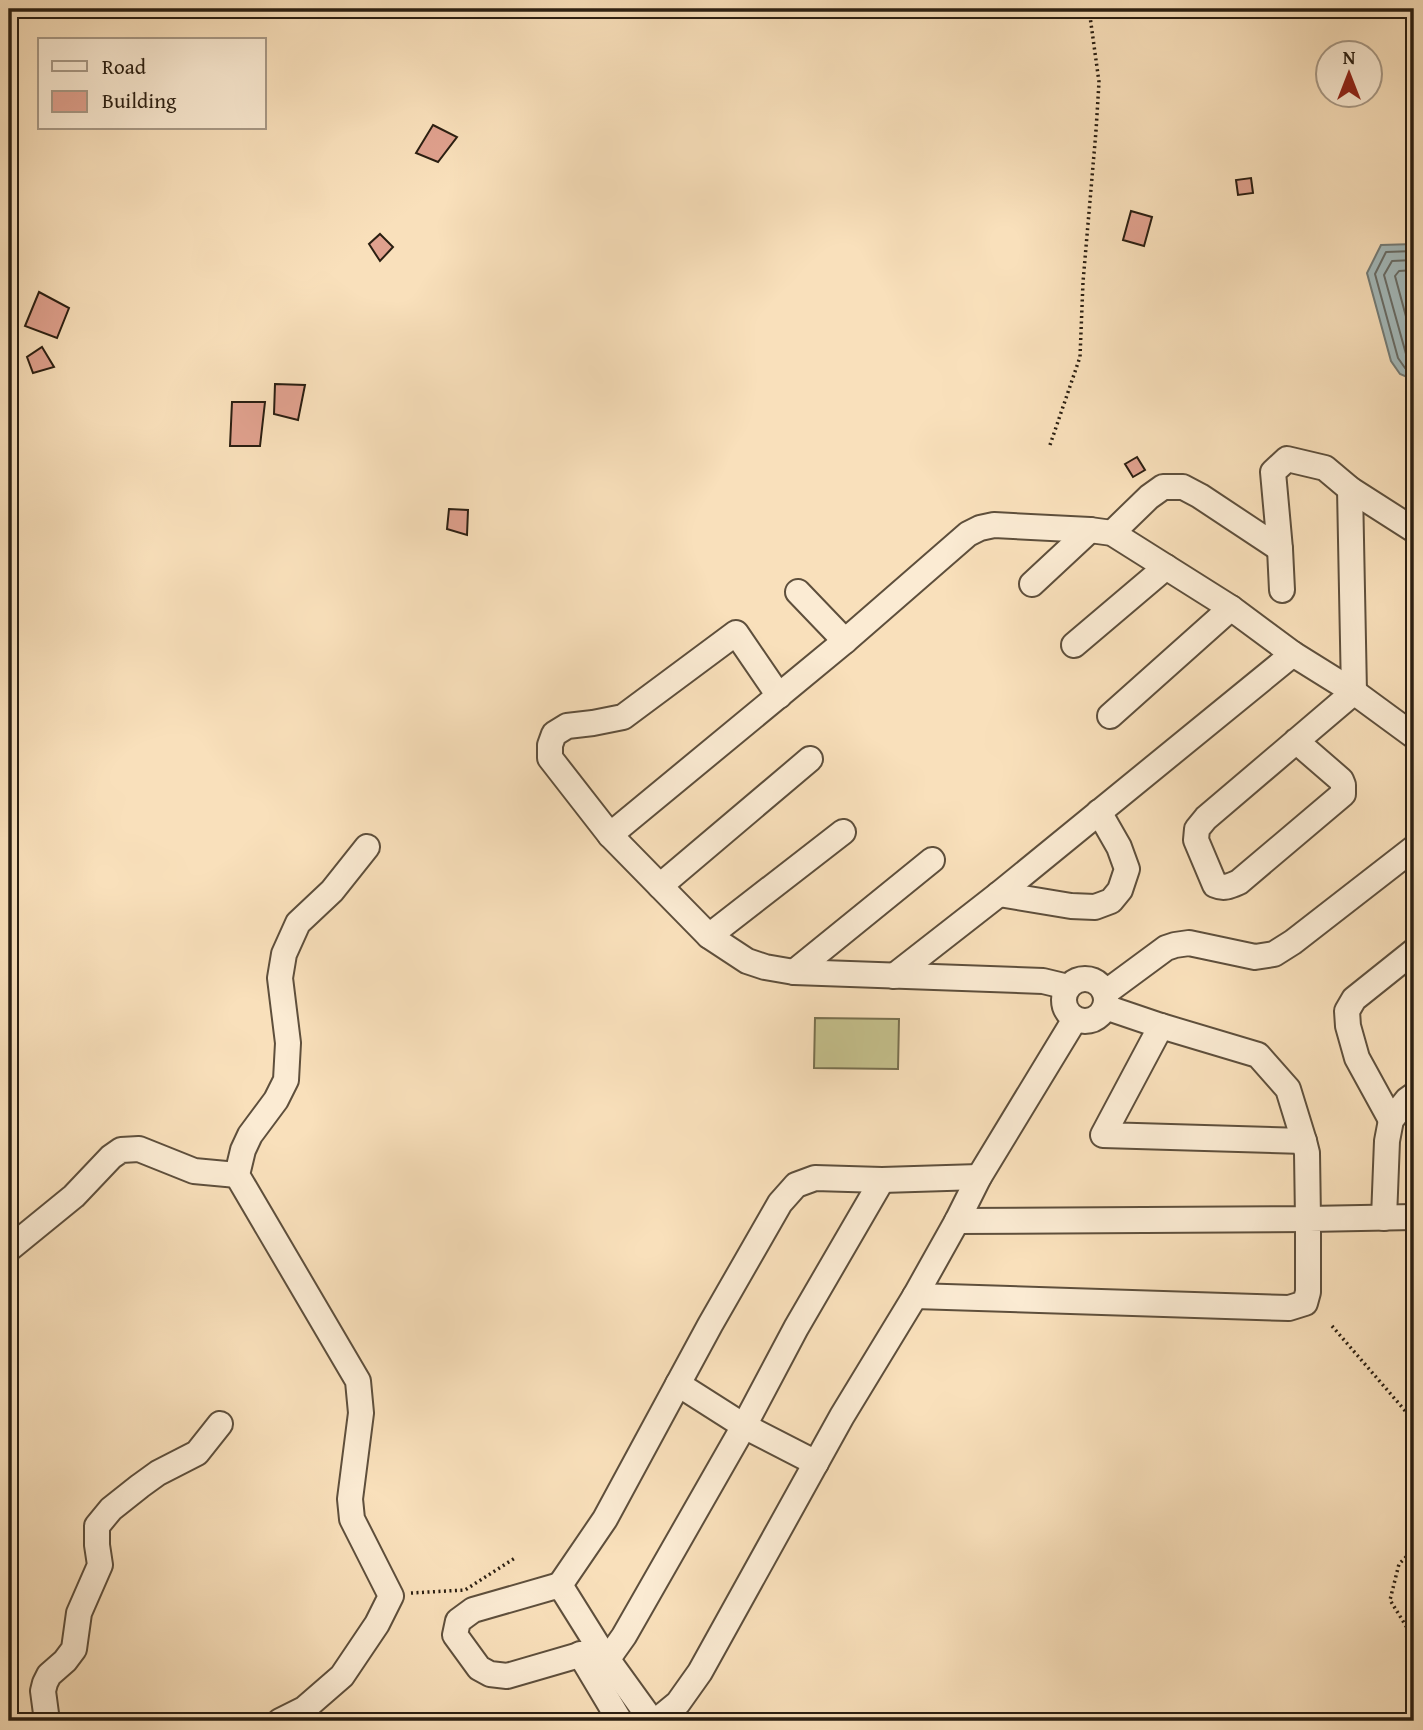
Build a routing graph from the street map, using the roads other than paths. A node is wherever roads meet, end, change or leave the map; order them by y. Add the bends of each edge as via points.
1 (1350, 489) junction
2 (1414, 530) edge
3 (1101, 532) junction
4 (1280, 549) junction
5 (1167, 567) junction
6 (1032, 584) dead end
7 (1282, 590) dead end
8 (798, 592) dead end
9 (1231, 608) junction
10 (845, 641) junction
11 (1074, 645) dead end
12 (1293, 654) junction
13 (1354, 692) junction
14 (779, 696) junction
15 (1110, 716) dead end
16 (1414, 736) edge
17 (1296, 741) junction
18 (810, 759) dead end
19 (1099, 812) junction
20 (843, 832) dead end
21 (610, 835) junction
22 (367, 847) dead end
23 (1414, 848) edge
24 (932, 860) dead end
25 (660, 886) junction
26 (999, 894) junction
27 (709, 936) junction
28 (1414, 951) edge
29 (794, 972) junction
30 (894, 976) junction
31 (1068, 987) junction
32 (1105, 1000) junction
33 (1075, 1020) junction
34 (1161, 1026) junction
35 (1414, 1095) edge
36 (1391, 1120) junction
37 (1304, 1141) junction
38 (237, 1175) junction
39 (979, 1177) junction
40 (882, 1180) junction
41 (1414, 1217) edge
42 (1384, 1218) junction
43 (1308, 1219) junction
44 (957, 1222) junction
45 (9, 1249) edge
46 (915, 1296) junction
47 (678, 1384) junction
48 (220, 1424) dead end
49 (744, 1426) junction
50 (816, 1463) junction
51 (559, 1585) junction
52 (596, 1654) junction
53 (47, 1721) edge
54 (280, 1721) edge
55 (620, 1721) edge
56 (654, 1721) edge

1 - 2 street
1 - 4 street via 1325,468 1287,459 1273,472
1 - 13 street
3 - 4 street via 1163,487 1183,487
3 - 5 street
3 - 6 street
3 - 10 street via 980,527
4 - 7 street
5 - 9 street
5 - 11 street
8 - 10 street
9 - 12 street
9 - 15 street
10 - 14 street
12 - 13 street
12 - 19 street
13 - 16 street
13 - 17 street
14 - 21 street
14 - 21 street via 736,633 623,717 568,726 554,734 551,758
17 - 17 street via 1197,830 1196,840 1220,888 1239,882 1343,794 1341,780
18 - 25 street
19 - 26 street
19 - 26 street via 1127,869 1111,901 1095,907 1071,906
20 - 27 street
21 - 25 street
22 - 38 street via 332,891 298,923 284,954 280,978 288,1043 286,1080 250,1135
23 - 32 street via 1274,954 1255,957 1189,943 1175,945
24 - 29 street
25 - 27 street
26 - 30 street
27 - 29 street via 747,961
28 - 36 street via 1354,999 1347,1011 1357,1058
29 - 30 street
30 - 31 street via 1044,981
31 - 32 street via 1090,979 1097,982
31 - 33 street via 1063,1002
32 - 33 street via 1097,1018
32 - 34 street
33 - 39 street
34 - 37 street via 1258,1055 1288,1089
34 - 37 street via 1103,1135
35 - 36 street
36 - 42 street
37 - 43 street
38 - 45 street via 194,1171 139,1149 121,1150
38 - 54 street via 358,1381 352,1520 391,1596 342,1676 304,1709
39 - 40 street
39 - 44 street
40 - 47 street via 814,1178 796,1185 780,1203
40 - 49 street
41 - 42 street
42 - 43 street
43 - 44 street
43 - 46 street via 1308,1292 1305,1303 1289,1308
44 - 46 street
46 - 50 street
47 - 49 street
47 - 51 street via 605,1519
48 - 53 street via 197,1453 140,1486 97,1526 100,1565 79,1614 74,1649 45,1683
49 - 50 street
49 - 52 street via 624,1636
50 - 56 street via 700,1672 678,1703
51 - 52 street
51 - 52 street via 473,1610 458,1620 455,1634 479,1668 490,1674 507,1676
52 - 55 street
52 - 56 street

